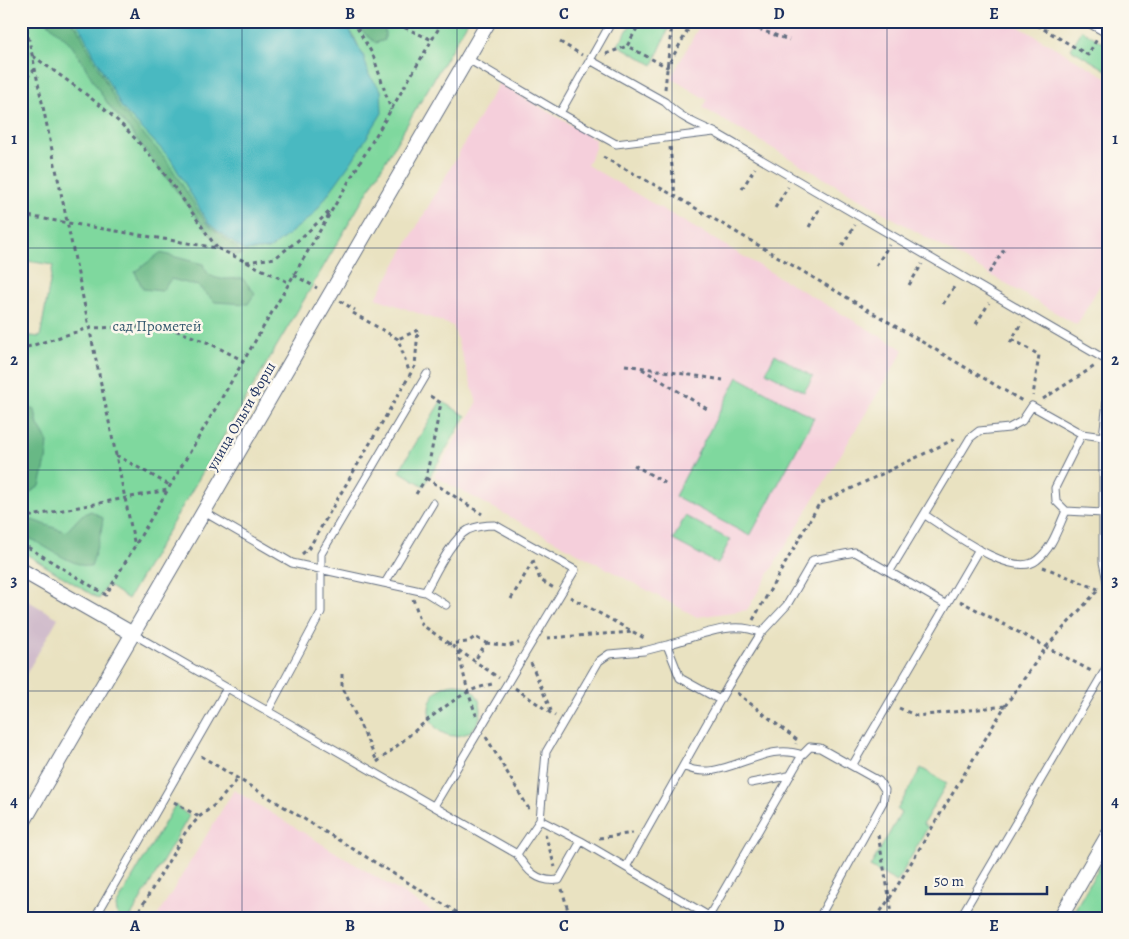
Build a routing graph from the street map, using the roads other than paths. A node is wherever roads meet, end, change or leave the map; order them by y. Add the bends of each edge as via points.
1 (489, 21) edge
2 (612, 21) edge
3 (1085, 21) edge
4 (1105, 33) edge
5 (468, 59) junction
6 (590, 60) junction
7 (560, 112) junction
8 (714, 132) junction
9 (1106, 360) edge
10 (427, 374) dead end
11 (1108, 393) edge
12 (1082, 434) junction
13 (1103, 437) junction
14 (433, 503) dead end
15 (1066, 511) junction
16 (204, 512) junction
17 (1106, 514) edge
18 (925, 515) junction
19 (980, 549) junction
20 (21, 570) edge
21 (321, 570) junction
22 (890, 571) junction
23 (385, 583) junction
24 (1107, 584) edge
25 (425, 592) junction
26 (945, 604) junction
27 (446, 605) dead end
28 (133, 634) junction
29 (761, 634) junction
30 (664, 646) junction
31 (1107, 667) edge
32 (228, 688) junction
33 (720, 700) junction
34 (268, 711) junction
35 (802, 755) junction
36 (684, 766) junction
37 (852, 766) junction
38 (788, 776) junction
39 (751, 783) dead end
40 (434, 806) junction
41 (540, 820) junction
42 (21, 826) edge
43 (1108, 835) edge
44 (581, 841) junction
45 (517, 854) junction
46 (626, 867) junction
47 (711, 917) edge
48 (95, 918) edge
49 (819, 918) edge
50 (960, 918) edge
51 (1060, 918) edge

1 - 5 street, улица Ольги Форш
2 - 6 lane
3 - 4 lane
5 - 7 lane
5 - 16 street, улица Ольги Форш
6 - 7 lane
6 - 8 lane via 665,102 690,122
7 - 8 lane via 616,144
8 - 9 lane
10 - 21 lane via 321,554
11 - 13 lane
12 - 13 lane
12 - 15 lane via 1055,488 1056,501
12 - 18 lane via 1032,406 1022,421 1009,428 979,431 970,438
13 - 17 lane
14 - 23 lane
15 - 17 lane
15 - 19 lane via 1047,550 1036,562 1006,563
16 - 21 lane via 292,563
16 - 28 street, улица Ольги Форш
17 - 24 lane via 1103,562
18 - 19 lane
18 - 22 lane
19 - 26 lane
20 - 28 street
21 - 23 lane
21 - 34 lane via 321,612
22 - 26 lane
22 - 29 lane via 855,552 813,560 787,605
23 - 25 lane
25 - 27 lane
25 - 40 lane via 457,539 481,526 495,525 574,570
26 - 37 lane via 926,643
28 - 32 lane
28 - 42 street, улица Ольги Форш
29 - 30 lane via 749,627 735,626
29 - 33 lane
30 - 33 lane via 680,678
30 - 41 lane via 609,654 599,661 546,752
31 - 50 lane
32 - 34 lane
32 - 48 lane
33 - 36 lane
34 - 40 lane
35 - 36 lane via 777,752 710,772 696,773
35 - 37 lane via 810,747 820,748
35 - 38 lane
36 - 46 lane
37 - 49 lane via 878,781 885,790 883,802
38 - 39 lane
38 - 47 lane
40 - 45 lane
41 - 44 lane
41 - 45 lane
43 - 51 street
44 - 45 lane via 559,880 548,881 532,875
44 - 46 lane
46 - 47 lane

